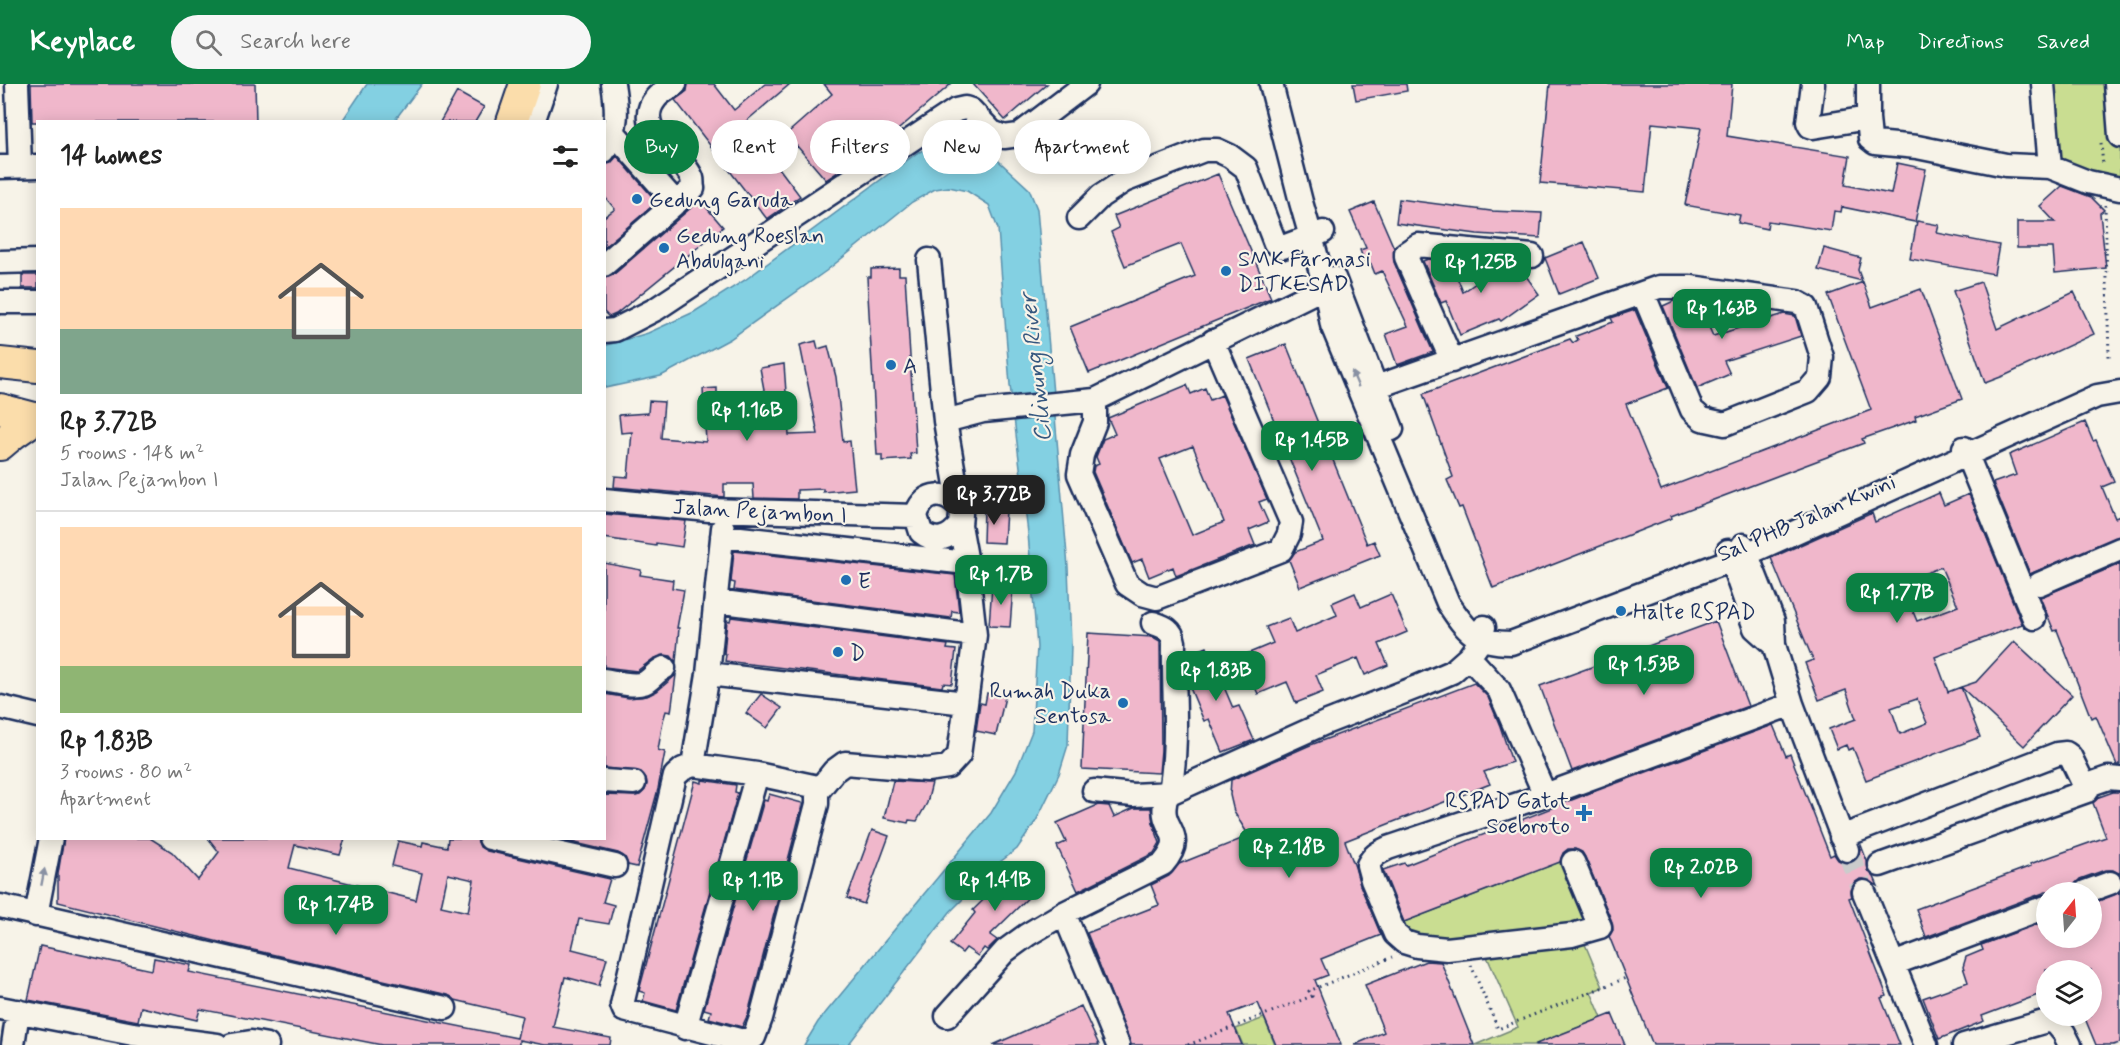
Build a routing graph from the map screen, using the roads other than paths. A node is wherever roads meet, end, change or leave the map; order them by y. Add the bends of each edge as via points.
1 (17, 84) edge
2 (525, 84) edge
3 (546, 84) edge
4 (613, 84) edge
5 (675, 84) edge
6 (1086, 84) edge
7 (1271, 84) edge
8 (1286, 84) edge
9 (1813, 84) edge
10 (1868, 84) edge
11 (2043, 84) edge
12 (2116, 84) edge
13 (1868, 118) junction
14 (513, 120) edge
15 (534, 120) edge
16 (649, 120) edge
17 (612, 135) edge
18 (2110, 138) edge
19 (19, 166) edge
20 (2050, 167) junction
21 (689, 174) edge
22 (2112, 188) edge
23 (676, 203) junction
24 (1079, 218) dead end
25 (1317, 234) junction
26 (1532, 256) dead end
27 (929, 260) dead end
28 (36, 261) edge
29 (0, 262) edge
30 (606, 263) edge
31 (1330, 284) junction
32 (1643, 293) junction
33 (0, 302) edge
34 (36, 302) edge
35 (606, 331) edge
36 (1213, 341) junction
37 (1452, 361) junction
38 (0, 363) edge
39 (36, 367) edge
40 (2114, 367) edge
41 (0, 373) edge
42 (36, 378) edge
43 (1376, 387) junction
44 (2120, 392) edge
45 (1095, 400) junction
46 (0, 409) edge
47 (36, 419) edge
48 (36, 420) edge
49 (945, 421) junction
50 (0, 445) edge
51 (1966, 452) junction
52 (606, 500) edge
53 (916, 516) junction
54 (959, 516) junction
55 (2120, 549) edge
56 (1737, 553) junction
57 (967, 563) junction
58 (2039, 584) dead end
59 (716, 601) junction
60 (2034, 618) dead end
61 (1153, 623) dead end
62 (975, 635) junction
63 (1478, 641) junction
64 (664, 668) dead end
65 (708, 674) junction
66 (606, 680) edge
67 (966, 703) junction
68 (1792, 704) junction
69 (0, 707) edge
70 (36, 716) edge
71 (693, 765) junction
72 (757, 774) junction
73 (2116, 774) edge
74 (606, 781) edge
75 (634, 783) dead end
76 (2085, 786) junction
77 (1094, 791) dead end
78 (817, 792) junction
79 (1170, 793) junction
80 (1545, 795) junction
81 (51, 840) edge
82 (499, 840) edge
83 (1573, 862) dead end
84 (1880, 865) dead end
85 (615, 866) dead end
86 (2110, 884) dead end
87 (2102, 887) edge
88 (1864, 892) tunnel mouth
89 (0, 906) edge
90 (2036, 911) edge
91 (1064, 913) junction
92 (36, 915) junction
93 (1893, 964) junction
94 (445, 1008) dead end
95 (9, 1010) edge
96 (947, 1016) dead end
97 (685, 1028) junction
98 (132, 1039) edge
99 (1971, 1044) edge
100 (13, 1045) edge
101 (217, 1045) edge
102 (232, 1045) edge
103 (267, 1045) edge
104 (1118, 1045) edge
105 (1926, 1045) edge
106 (2070, 1045) edge

1 - 19 street
2 - 14 main road
3 - 15 street
4 - 17 street
5 - 16 street via 656,97
6 - 35 street via 1019,135 1004,137 992,132 971,110 957,110 656,309
7 - 25 street
8 - 25 street
9 - 13 street via 1810,126
10 - 13 street
11 - 20 street
12 - 18 street
13 - 20 street via 1870,139 1875,143 1917,147 2006,165
17 - 23 street
20 - 22 street
21 - 23 street via 693,188
23 - 30 street
24 - 25 street via 1101,196 1124,181 1204,150 1217,150 1246,168 1278,246
25 - 31 street
26 - 37 street via 1418,245 1406,253
27 - 49 street
28 - 29 street
31 - 36 street
31 - 43 street
63 -> 31 street via 1448,603 1332,325
32 - 32 street via 1659,287 1691,287 1797,302 1806,307 1822,357 1820,377 1808,391 1725,424 1702,419 1692,410
32 - 37 street
33 - 34 street
36 - 45 street
36 - 45 street via 1291,522 1281,550 1157,598 1127,584 1079,474 1095,422
37 - 43 street
38 - 39 main road
40 - 51 street
41 - 42 street
43 - 63 street via 1456,595 1467,611
44 - 51 street via 2097,396
45 - 49 street via 983,411
46 - 47 main road
48 - 50 main road
49 - 54 street
51 - 56 street, Sal PHB Jalan Kwini
51 - 60 street
52 - 53 street, Jalan Pejambon I via 709,510
53 - 54 street via 922,502 944,496 952,499
53 - 54 street via 921,532 934,539 949,537
54 - 57 street
55 - 58 street
56 - 63 street, Sal PHB Jalan Kwini via 1543,624
56 - 68 street via 1773,621 1774,645
57 - 59 street via 723,532
57 - 62 street
59 - 62 street
59 - 65 street
61 - 79 street via 1171,632 1174,642 1175,738
62 - 67 street
63 - 79 street via 1452,672 1325,723
63 - 80 street
64 - 66 street via 643,683
65 - 67 street
65 - 71 street
67 - 78 street via 958,755 948,767 927,770 845,763
68 - 76 street via 1844,843 2057,754 2070,756
68 - 80 street
69 - 70 street
71 - 72 street
71 - 97 street via 675,776 622,1005 624,1010
72 - 78 street via 813,786
72 - 97 street
73 - 76 street
74 - 75 street
76 - 84 street via 2087,791
77 - 79 street
78 - 97 street via 754,1037 743,1041
79 - 91 street via 1165,803 1173,852 1163,864
80 - 83 street via 1388,848 1371,858 1368,865 1372,880 1395,934 1417,946 1447,949 1572,935 1600,927
92 -> 81 street
82 - 85 street
86 - 87 street
88 - 93 street
89 - 92 street
90 - 93 street
91 - 96 street via 1005,951
91 - 104 street
92 - 94 street
93 - 105 street
95 - 98 street
95 - 100 street
98 - 101 street
99 - 106 street via 2047,1021 2055,1022
102 - 103 street

